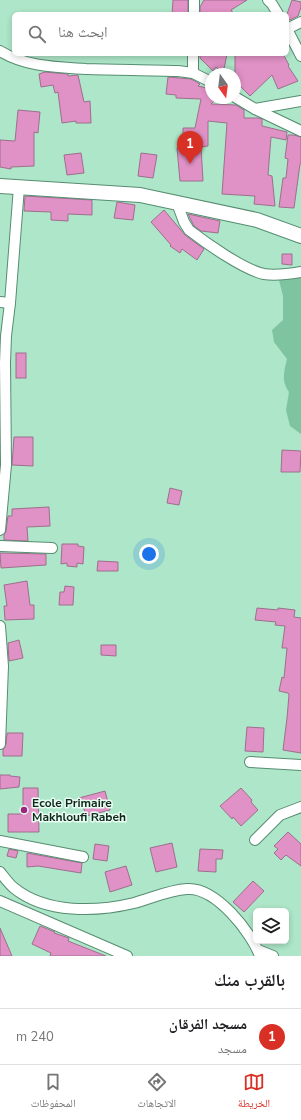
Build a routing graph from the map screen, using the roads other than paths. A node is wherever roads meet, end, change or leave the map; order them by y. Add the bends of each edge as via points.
1 (194, 0) edge
2 (268, 0) edge
3 (194, 12) edge
4 (277, 12) edge
5 (301, 22) edge
6 (289, 28) edge
7 (289, 33) edge
8 (0, 52) edge
9 (193, 56) edge
10 (301, 56) edge
11 (193, 73) junction
12 (205, 79) edge
13 (241, 101) edge
14 (301, 101) edge
15 (255, 109) junction
16 (301, 131) edge
17 (0, 186) edge
18 (19, 187) junction
19 (177, 202) junction
20 (301, 236) edge
21 (301, 272) edge
22 (5, 302) edge
23 (2, 363) edge
24 (2, 428) edge
25 (0, 530) edge
26 (0, 546) edge
27 (52, 548) dead end
28 (0, 626) edge
29 (0, 744) edge
30 (250, 762) dead end
31 (301, 765) edge
32 (301, 807) edge
33 (255, 840) dead end
34 (0, 841) edge
35 (83, 858) dead end
36 (0, 872) edge
37 (13, 888) junction
38 (5, 903) edge
39 (259, 953) edge
40 (127, 956) edge
41 (273, 956) edge

1 - 3 street
2 - 4 street
5 - 6 street
7 - 10 street
8 - 11 street via 23,62 47,67
9 - 11 street
11 - 12 street
13 - 15 street
14 - 15 street
15 - 16 street
17 - 18 main road
18 - 19 main road via 140,195
18 - 22 street
19 - 20 main road via 257,220
19 - 21 street via 189,230 243,266 264,274
22 - 23 street via 6,336
23 - 24 street
24 - 25 street via 6,465
26 - 27 street
28 - 29 street via 3,666
30 - 31 street
32 - 33 street via 280,815
34 - 35 street
36 - 37 street
37 - 38 street
37 - 39 street via 39,902 79,909 113,907 188,889 204,892 221,903 241,924
38 - 40 street
39 - 41 street

